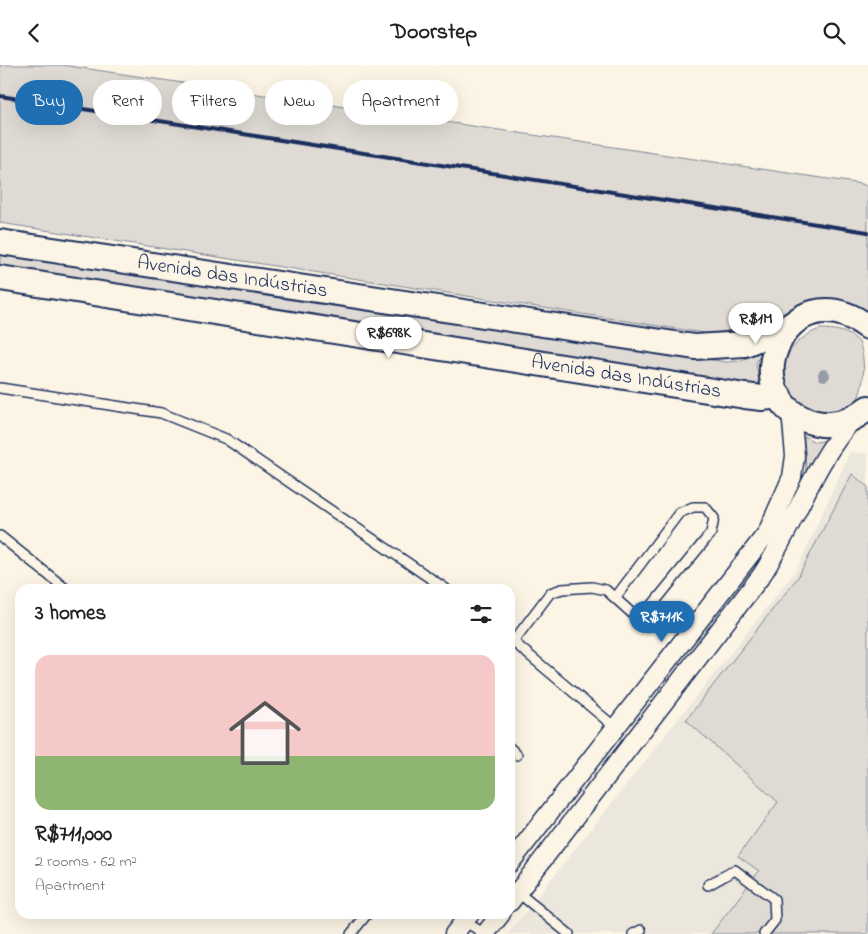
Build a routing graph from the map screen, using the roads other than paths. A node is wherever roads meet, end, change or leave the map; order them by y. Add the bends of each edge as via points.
1 (0, 241) edge
2 (0, 278) edge
3 (789, 327) junction
4 (868, 327) edge
5 (0, 388) edge
6 (785, 404) junction
7 (862, 414) edge
8 (0, 536) edge
9 (60, 584) edge
10 (439, 584) edge
11 (615, 598) junction
12 (515, 636) edge
13 (515, 643) edge
14 (640, 697) junction
15 (657, 711) junction
16 (616, 728) junction
17 (515, 857) edge
18 (708, 885) dead end
19 (515, 890) edge
20 (515, 894) edge
21 (363, 919) edge
22 (497, 919) edge
23 (462, 923) edge
24 (351, 934) edge
25 (485, 934) edge
26 (569, 934) edge
27 (764, 934) edge

1 - 3 main road, Avenida das Indústrias via 695,347 745,344
2 - 6 main road, Avenida das Indústrias
3 - 4 main road, Avenida das Indústrias via 820,311 838,312
3 - 6 main road via 777,342 772,360 772,379
5 - 10 lane via 161,413 226,439
6 - 7 main road via 805,420 820,424 837,424
6 - 14 street via 795,456 792,477 767,533
7 - 15 street via 834,440 781,547 762,576
8 - 9 lane
11 - 11 lane via 679,513 693,507 705,507 714,518 711,533 643,623
11 - 12 lane via 606,590 592,587 550,593
13 - 16 lane
14 - 15 street
14 - 16 street
15 - 19 street
16 - 17 street
18 - 27 lane via 735,870 774,899 775,920
20 - 26 lane
21 - 24 lane
22 - 25 street
23 - 25 lane

